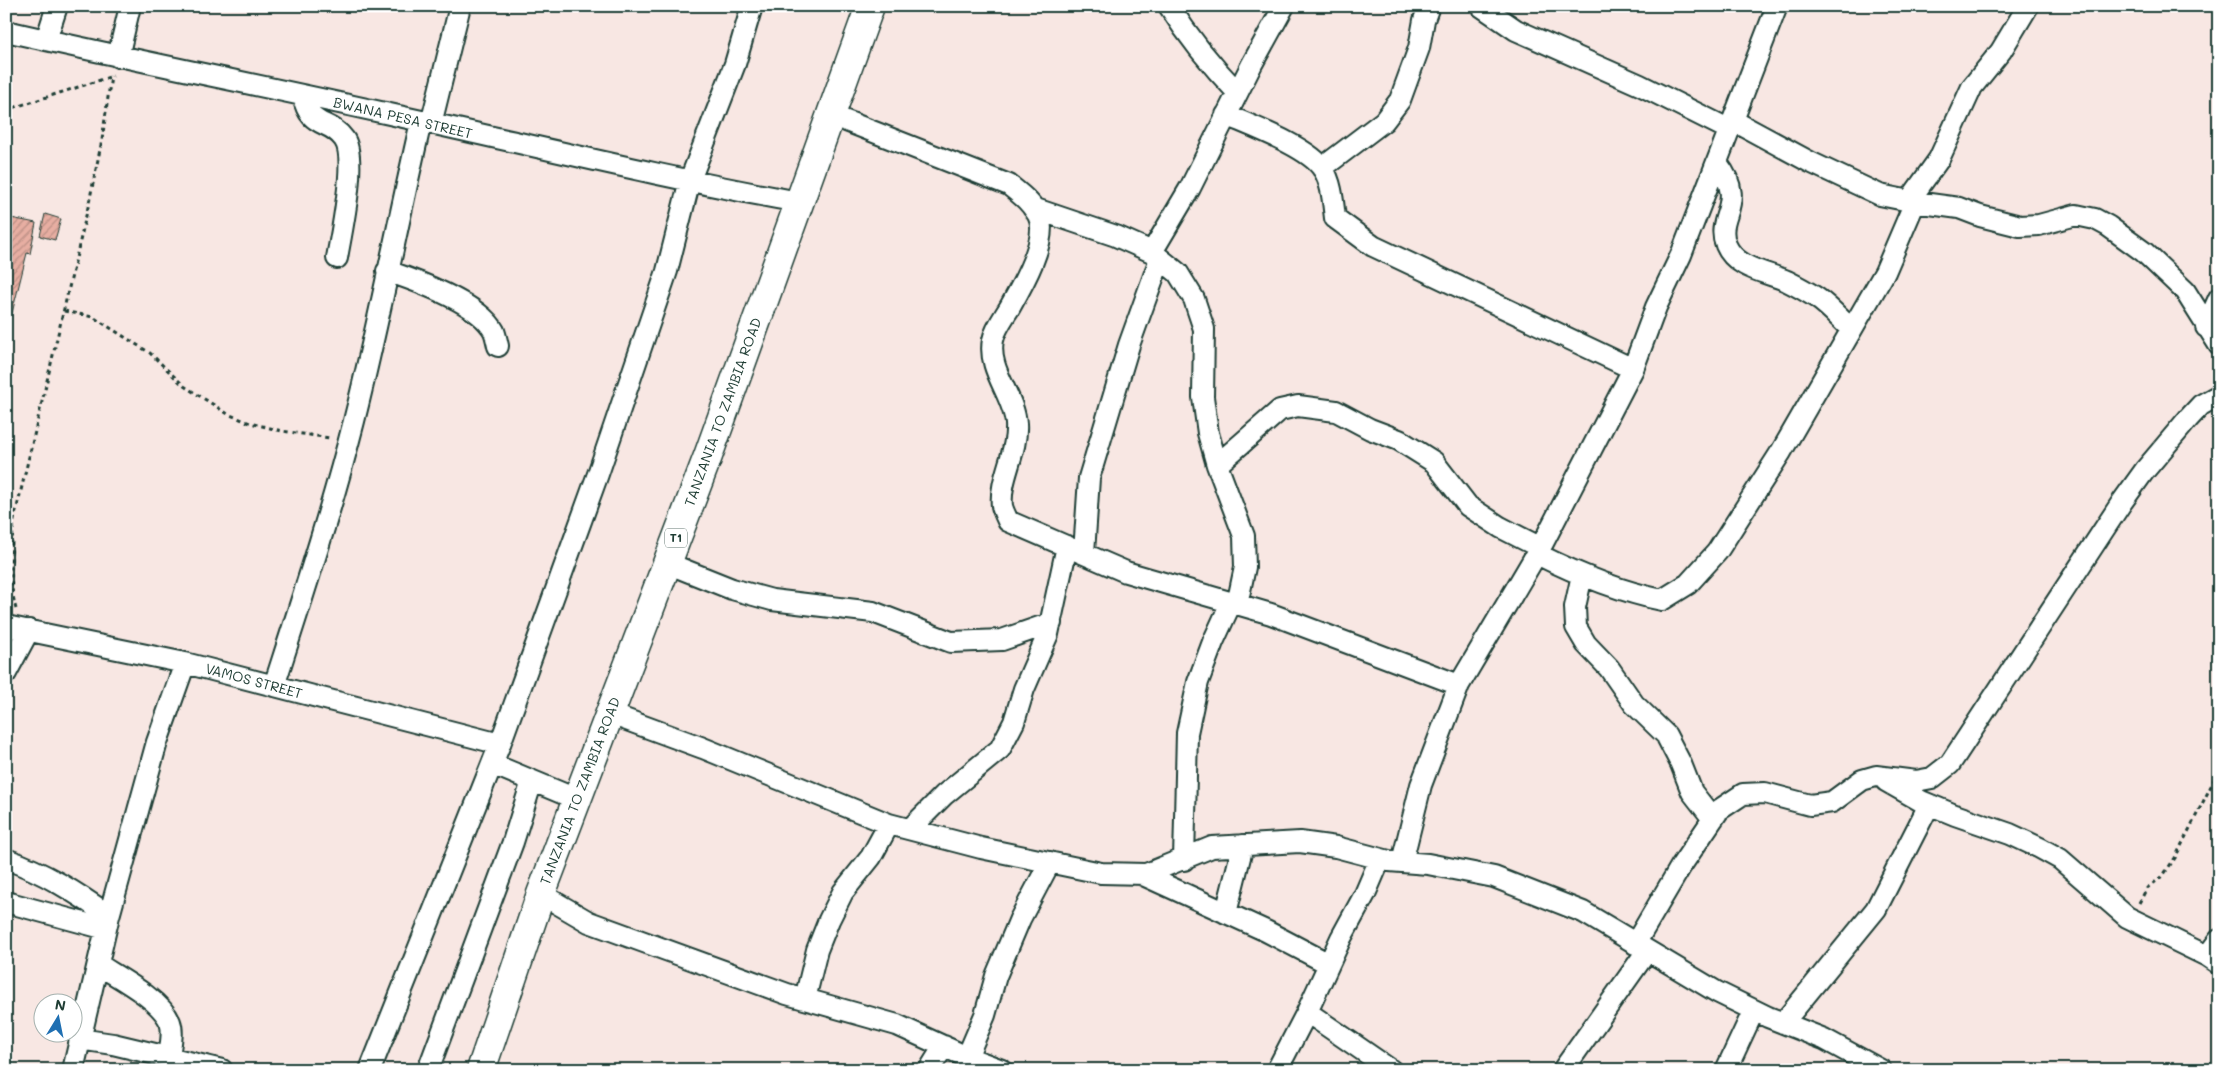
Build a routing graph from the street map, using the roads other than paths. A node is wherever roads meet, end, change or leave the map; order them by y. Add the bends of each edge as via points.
1 (57, 6) edge
2 (130, 6) edge
3 (460, 6) edge
4 (752, 6) edge
5 (870, 6) edge
6 (1169, 6) edge
7 (1284, 6) edge
8 (1429, 6) edge
9 (1481, 6) edge
10 (1778, 6) edge
11 (2028, 6) edge
12 (6, 31) edge
13 (46, 40) junction
14 (118, 57) junction
15 (1238, 92) junction
16 (303, 96) junction
17 (831, 115) junction
18 (1226, 115) junction
19 (426, 123) junction
20 (1732, 125) junction
21 (1717, 162) junction
22 (1322, 168) junction
23 (690, 180) junction
24 (799, 202) junction
25 (1912, 202) junction
26 (1033, 208) junction
27 (1156, 255) junction
28 (337, 258) dead end
29 (387, 271) junction
30 (2219, 298) edge
31 (2206, 326) junction
32 (1851, 329) junction
33 (2219, 345) edge
34 (498, 346) dead end
35 (1633, 369) junction
36 (2219, 395) edge
37 (1217, 464) junction
38 (1075, 550) junction
39 (1539, 551) junction
40 (667, 563) junction
41 (1582, 576) junction
42 (1234, 604) junction
43 (1051, 623) junction
44 (19, 628) edge
45 (185, 663) junction
46 (6, 672) edge
47 (1459, 685) junction
48 (274, 686) junction
49 (608, 713) junction
50 (500, 744) junction
51 (492, 764) junction
52 (1882, 778) junction
53 (532, 781) junction
54 (576, 799) junction
55 (1929, 805) junction
56 (1713, 818) junction
57 (889, 824) junction
58 (910, 829) junction
59 (1243, 845) junction
60 (1380, 859) junction
61 (6, 860) edge
62 (1184, 860) junction
63 (1050, 862) junction
64 (1402, 862) junction
65 (1141, 874) junction
66 (541, 894) junction
67 (6, 902) edge
68 (1226, 913) junction
69 (108, 923) junction
70 (2219, 940) edge
71 (1641, 948) junction
72 (2213, 960) edge
73 (1329, 964) junction
74 (99, 965) junction
75 (805, 999) junction
76 (1754, 1010) junction
77 (1307, 1012) junction
78 (1783, 1023) junction
79 (82, 1028) edge
80 (82, 1039) edge
81 (78, 1044) edge
82 (944, 1046) junction
83 (169, 1057) junction
84 (967, 1057) junction
85 (73, 1070) edge
86 (222, 1070) edge
87 (370, 1070) edge
88 (428, 1070) edge
89 (481, 1070) edge
90 (929, 1070) edge
91 (1002, 1070) edge
92 (1277, 1070) edge
93 (1391, 1070) edge
94 (1563, 1070) edge
95 (1726, 1070) edge
96 (1882, 1070) edge

1 - 13 street
2 - 14 street
3 - 19 street
4 - 23 street via 734,64
5 - 17 highway, TANZANIA TO ZAMBIA ROAD / T1
6 - 15 street via 1188,36
7 - 15 street
8 - 22 street via 1419,48 1400,100 1384,121
9 - 20 street via 1516,30
10 - 20 street
11 - 25 street via 2002,50 1972,88 1939,160
12 - 13 street, BWANA PESA STREET
13 - 14 street, BWANA PESA STREET
14 - 16 street, BWANA PESA STREET
15 - 18 street
16 - 19 street, BWANA PESA STREET
16 - 28 street via 312,118 336,131 347,146 350,169
17 - 24 highway, TANZANIA TO ZAMBIA ROAD / T1
17 - 26 street via 1009,185
18 - 22 street via 1308,155
18 - 27 street
19 - 23 street, BWANA PESA STREET
19 - 29 street
20 - 21 street
20 - 25 street via 1880,195
21 - 32 street via 1731,184 1732,196 1724,232 1726,246 1735,258 1818,299
21 - 35 street
22 - 35 street via 1330,182 1335,218 1374,246
23 - 24 street, BWANA PESA STREET
23 - 50 street via 667,271
24 - 40 highway, TANZANIA TO ZAMBIA ROAD / T1
25 - 31 street via 1959,208 2020,226 2039,225 2076,215 2095,219 2144,252 2185,291
25 - 32 street via 1885,272
26 - 27 street via 1116,236
26 - 38 street via 1039,216 1042,231 1037,249 1019,292 993,339 992,358 1016,423 1015,448 1002,507 1008,520
27 - 37 street via 1178,274 1186,286 1204,329 1203,397
27 - 38 street via 1089,478
29 - 34 street via 442,291 464,304 494,331
29 - 48 street via 348,440
30 - 31 street
31 - 33 street
32 - 41 street via 1765,477 1717,552 1688,584 1662,600 1631,594
35 - 39 street
36 - 52 street via 2194,412 2145,470 1950,764 1932,778 1916,781
37 - 39 street via 1280,410 1298,406 1336,411 1400,440 1434,462 1468,506
37 - 42 street via 1244,536 1245,567
38 - 42 street via 1126,572
38 - 43 street
39 - 41 street
39 - 47 street
40 - 43 street via 732,589 772,600 873,612 951,642 1002,640
40 - 49 highway, TANZANIA TO ZAMBIA ROAD / T1
41 - 56 street via 1576,627 1634,704 1666,735 1692,792
42 - 47 street via 1271,614
42 - 62 street via 1213,642 1198,682 1187,733
43 - 58 street via 1014,722 1000,749 944,795
44 - 45 street, VAMOS STREET
44 - 46 street
45 - 48 street, VAMOS STREET
45 - 69 street via 157,742
47 - 64 street via 1421,785
48 - 50 street, VAMOS STREET
49 - 54 highway, TANZANIA TO ZAMBIA ROAD / T1
49 - 57 street
50 - 51 street
51 - 53 street
51 - 87 street
52 - 55 street
52 - 56 street via 1876,776 1862,780 1832,802 1810,805 1766,793 1742,794
53 - 54 street
53 - 88 street via 513,842
54 - 66 highway, TANZANIA TO ZAMBIA ROAD / T1
55 - 72 street via 2010,834 2053,855 2130,918
55 - 78 street via 1876,909
56 - 71 street via 1681,866
57 - 58 street
57 - 75 street via 871,857 843,892 829,920 817,950
58 - 63 street
59 - 60 street via 1300,842 1336,847
59 - 62 street via 1212,847
59 - 68 street
60 - 64 street
60 - 73 street
61 - 69 street via 28,867 79,895
62 - 65 street
63 - 65 street via 1101,873
63 - 84 street via 1020,919
64 - 71 street via 1494,877 1583,912
65 - 68 street
66 - 75 street via 589,922
66 - 89 highway, TANZANIA TO ZAMBIA ROAD / T1
67 - 69 street
68 - 73 street
69 - 74 street
70 - 72 street
71 - 76 street
71 - 94 street
73 - 77 street
74 - 79 street
74 - 83 street via 146,996 165,1015 171,1029
75 - 82 street via 897,1025
76 - 78 street
76 - 95 street
77 - 92 street
77 - 93 street
78 - 96 street via 1824,1039
80 - 83 street
81 - 85 street
82 - 84 street
82 - 90 street
83 - 86 street
84 - 91 street

